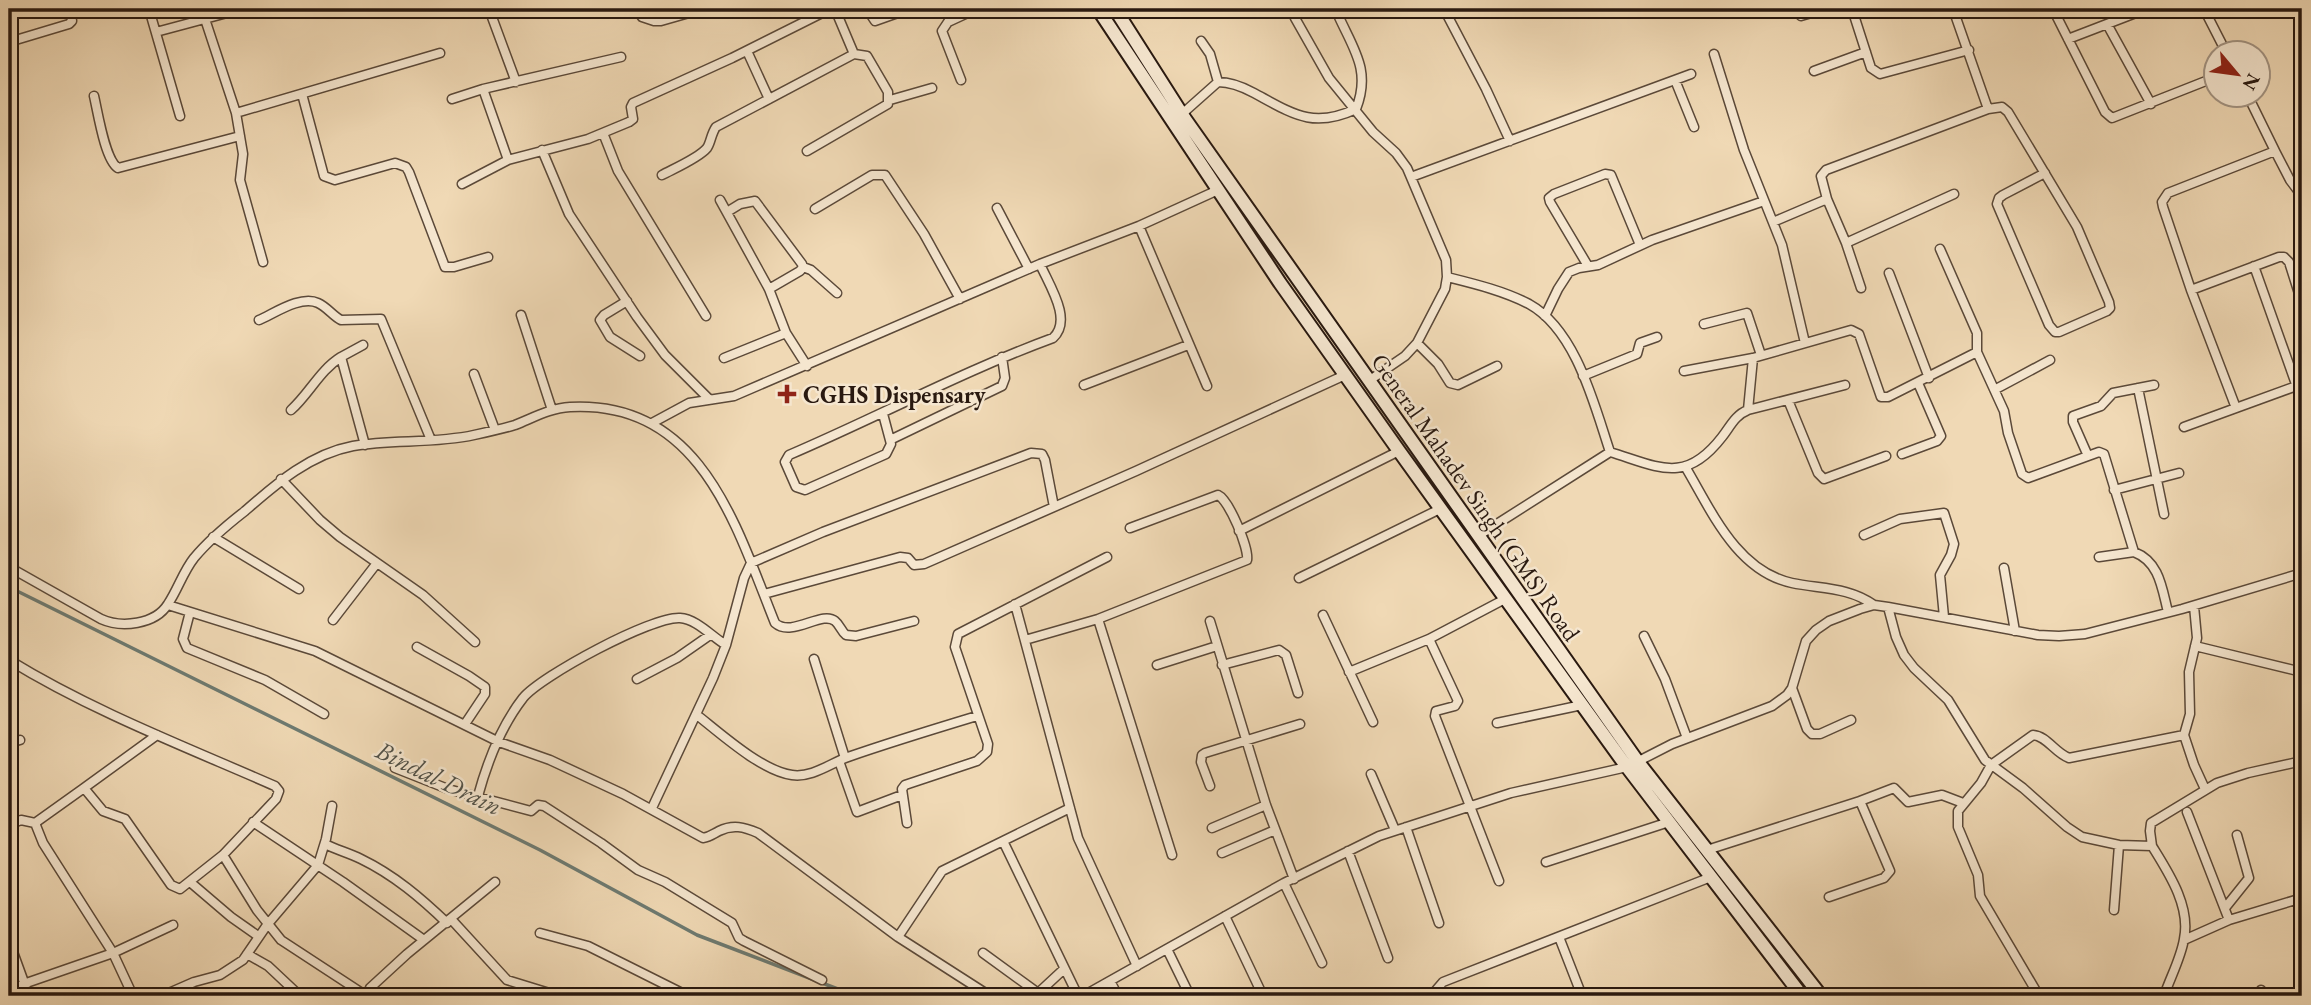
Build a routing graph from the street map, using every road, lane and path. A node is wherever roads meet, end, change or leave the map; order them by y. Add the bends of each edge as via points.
1 (70, 9) edge
2 (149, 9) edge
3 (242, 9) edge
4 (507, 9) edge
5 (637, 9) edge
6 (702, 9) edge
7 (833, 9) edge
8 (867, 9) edge
9 (909, 9) edge
10 (976, 9) edge
11 (1097, 9) edge
12 (1115, 9) edge
13 (1295, 9) edge
14 (1337, 9) edge
15 (1444, 9) edge
16 (1825, 9) edge
17 (1852, 9) edge
18 (1953, 9) edge
19 (2146, 9) edge
20 (2204, 9) edge
21 (490, 11) edge
22 (1801, 16) dead end
23 (2057, 17) dead end
24 (205, 19) junction
25 (2107, 24) junction
26 (156, 32) junction
27 (2219, 38) edge
28 (2068, 39) junction
29 (1201, 41) dead end
30 (9, 42) edge
31 (1969, 50) junction
32 (747, 51) junction
33 (1867, 52) junction
34 (440, 53) dead end
35 (854, 54) junction
36 (1714, 54) dead end
37 (621, 57) dead end
38 (1814, 71) dead end
39 (1691, 74) dead end
40 (961, 80) dead end
41 (1675, 80) junction
42 (516, 82) junction
43 (1218, 82) junction
44 (2202, 83) edge
45 (483, 89) junction
46 (932, 89) dead end
47 (302, 94) junction
48 (94, 96) dead end
49 (452, 99) dead end
50 (769, 99) junction
51 (890, 100) junction
52 (2151, 104) junction
53 (2254, 108) edge
54 (1356, 109) junction
55 (1988, 109) junction
56 (236, 113) junction
57 (1182, 114) junction
58 (180, 116) dead end
59 (1694, 127) dead end
60 (603, 133) junction
61 (240, 136) junction
62 (1510, 141) junction
63 (542, 150) junction
64 (807, 151) dead end
65 (2275, 151) junction
66 (508, 160) junction
67 (2045, 173) junction
68 (662, 175) dead end
69 (1411, 177) junction
70 (462, 184) dead end
71 (1218, 190) junction
72 (1954, 194) dead end
73 (2302, 196) edge
74 (720, 200) dead end
75 (1827, 200) junction
76 (1764, 201) junction
77 (997, 208) dead end
78 (815, 209) dead end
79 (727, 212) junction
80 (1773, 222) junction
81 (1139, 226) junction
82 (1846, 243) junction
83 (1640, 245) junction
84 (1940, 249) dead end
85 (488, 257) dead end
86 (263, 262) dead end
87 (1040, 264) junction
88 (1588, 266) junction
89 (2254, 266) junction
90 (803, 267) junction
91 (1028, 269) junction
92 (1889, 273) dead end
93 (1447, 277) junction
94 (1861, 288) dead end
95 (769, 289) junction
96 (2191, 290) junction
97 (837, 293) dead end
98 (960, 299) junction
99 (626, 301) junction
100 (2302, 303) edge
101 (520, 314) dead end
102 (706, 316) dead end
103 (1545, 316) junction
104 (259, 320) dead end
105 (1704, 324) dead end
106 (786, 333) junction
107 (1657, 337) dead end
108 (1805, 343) junction
109 (1417, 344) junction
110 (363, 345) dead end
111 (1188, 345) junction
112 (1977, 352) junction
113 (640, 356) dead end
114 (341, 357) junction
115 (1002, 357) junction
116 (1757, 357) junction
117 (724, 358) dead end
118 (2050, 360) dead end
119 (807, 366) junction
120 (1497, 366) dead end
121 (1684, 371) dead end
122 (474, 374) dead end
123 (1345, 375) junction
124 (1583, 376) junction
125 (1928, 378) junction
126 (1370, 380) junction
127 (1918, 383) junction
128 (1084, 385) dead end
129 (1845, 385) dead end
130 (2154, 385) dead end
131 (1207, 386) dead end
132 (2299, 386) edge
133 (2137, 388) junction
134 (1996, 389) junction
135 (709, 399) junction
136 (1788, 400) junction
137 (2236, 408) junction
138 (291, 410) dead end
139 (552, 410) junction
140 (1748, 410) junction
141 (883, 414) junction
142 (652, 423) junction
143 (2184, 427) dead end
144 (495, 430) junction
145 (431, 440) junction
146 (890, 440) junction
147 (365, 445) junction
148 (1399, 451) junction
149 (1610, 452) junction
150 (1902, 454) dead end
151 (2088, 456) junction
152 (1886, 457) dead end
153 (1686, 468) junction
154 (2179, 473) dead end
155 (2157, 479) junction
156 (281, 480) junction
157 (2114, 490) junction
158 (1054, 507) junction
159 (1440, 509) junction
160 (2164, 514) dead end
161 (1130, 528) dead end
162 (1239, 531) junction
163 (1864, 535) dead end
164 (1478, 536) junction
165 (213, 537) junction
166 (2134, 552) junction
167 (1107, 557) dead end
168 (2099, 557) dead end
169 (377, 563) junction
170 (751, 564) junction
171 (9, 567) edge
172 (2004, 568) dead end
173 (2302, 573) edge
174 (1298, 578) dead end
175 (299, 589) dead end
176 (764, 594) junction
177 (1505, 599) junction
178 (1015, 604) junction
179 (168, 605) junction
180 (1874, 606) junction
181 (2194, 606) junction
182 (1888, 607) junction
183 (190, 612) junction
184 (2168, 612) junction
185 (1323, 615) dead end
186 (1944, 617) junction
187 (1098, 619) junction
188 (333, 620) dead end
189 (914, 621) dead end
190 (1210, 621) dead end
191 (2015, 631) junction
192 (710, 635) junction
193 (1644, 636) dead end
194 (1429, 639) junction
195 (1025, 640) junction
196 (475, 642) dead end
197 (726, 645) junction
198 (1217, 646) junction
199 (2195, 646) junction
200 (417, 647) dead end
201 (814, 659) dead end
202 (9, 660) edge
203 (1222, 665) junction
204 (1157, 666) dead end
205 (1349, 672) junction
206 (2302, 672) edge
207 (637, 679) dead end
208 (1792, 688) junction
209 (1298, 693) dead end
210 (1582, 705) junction
211 (324, 714) dead end
212 (697, 715) junction
213 (977, 716) junction
214 (1851, 720) dead end
215 (1373, 722) dead end
216 (1497, 723) dead end
217 (465, 724) junction
218 (1300, 724) dead end
219 (156, 735) junction
220 (2184, 735) junction
221 (1687, 738) junction
222 (20, 740) dead end
223 (1245, 740) junction
224 (499, 742) junction
225 (9, 743) edge
226 (842, 760) junction
227 (2302, 761) edge
228 (1632, 764) junction
229 (1991, 765) junction
230 (395, 768) dead end
231 (1371, 774) dead end
232 (1210, 786) dead end
233 (84, 788) junction
234 (2205, 789) junction
235 (902, 795) junction
236 (478, 796) junction
237 (1860, 802) junction
238 (1963, 803) junction
239 (1266, 805) junction
240 (332, 806) dead end
241 (1468, 807) junction
242 (652, 808) junction
243 (1070, 808) junction
244 (2187, 813) dead end
245 (253, 822) junction
246 (1669, 822) junction
247 (34, 823) junction
248 (907, 823) dead end
249 (9, 825) edge
250 (1406, 827) junction
251 (1212, 828) dead end
252 (1275, 830) junction
253 (1395, 830) junction
254 (2237, 835) dead end
255 (1003, 841) junction
256 (325, 844) junction
257 (2119, 845) junction
258 (2152, 846) junction
259 (1707, 850) junction
260 (1348, 851) junction
261 (1222, 853) dead end
262 (223, 855) junction
263 (1172, 855) dead end
264 (1546, 862) dead end
265 (318, 865) junction
266 (1712, 877) junction
267 (1294, 879) junction
268 (1499, 881) dead end
269 (190, 882) junction
270 (495, 882) dead end
271 (1284, 883) junction
272 (1829, 897) dead end
273 (2300, 899) edge
274 (2225, 908) junction
275 (2114, 910) dead end
276 (1225, 916) junction
277 (2302, 916) edge
278 (2229, 920) junction
279 (449, 921) junction
280 (1439, 923) dead end
281 (173, 925) dead end
282 (267, 925) junction
283 (540, 933) dead end
284 (258, 936) junction
285 (898, 937) junction
286 (1559, 937) junction
287 (424, 940) junction
288 (2184, 940) junction
289 (9, 941) edge
290 (1167, 949) junction
291 (113, 953) junction
292 (983, 953) dead end
293 (247, 954) junction
294 (1388, 958) dead end
295 (1322, 963) dead end
296 (1137, 965) junction
297 (1064, 969) junction
298 (822, 980) dead end
299 (1110, 981) junction
300 (24, 982) junction
301 (9, 989) edge
302 (362, 992) edge
303 (1037, 995) edge
304 (29, 996) edge
305 (133, 996) edge
306 (162, 996) edge
307 (299, 996) edge
308 (383, 996) edge
309 (559, 996) edge
310 (688, 996) edge
311 (990, 996) edge
312 (1078, 996) edge
313 (1083, 996) edge
314 (1118, 996) edge
315 (1190, 996) edge
316 (1263, 996) edge
317 (1431, 996) edge
318 (1582, 996) edge
319 (1801, 996) edge
320 (1821, 996) edge
321 (2039, 996) edge
322 (2164, 996) edge

1 - 30 street via 69,24
2 - 26 street
3 - 24 street
4 - 21 street
5 - 6 street via 654,22
7 - 32 street
7 - 35 street
8 - 9 street via 876,21
10 - 40 street via 948,22 942,31
11 - 71 street
12 - 57 street, General Mahadev Singh (GMS) Road
13 - 54 street via 1295,18 1329,78
14 - 54 street via 1361,64 1363,92
15 - 62 street
16 - 22 street
17 - 33 street
18 - 31 street
19 - 25 street
20 - 27 street
21 - 42 street
23 - 28 street
24 - 26 street
24 - 56 street
25 - 28 street
25 - 52 street
26 - 58 street
28 - 52 street via 2108,116 2117,118
29 - 43 street
31 - 33 street via 1880,74 1871,68
31 - 55 street
32 - 50 street
32 - 60 street via 633,103 632,121
33 - 38 street
34 - 47 street
35 - 50 street
35 - 51 street via 867,56
36 - 76 street
37 - 42 street
39 - 41 street
41 - 59 street
41 - 62 street
42 - 45 street
43 - 54 street via 1244,88 1310,120 1334,118
43 - 57 street
44 - 52 street
45 - 49 street
45 - 66 street
46 - 51 street
47 - 56 street
47 - 85 street via 324,176 335,180 401,164 409,172 445,267
48 - 61 street via 112,164 118,169
50 - 68 street via 716,127 703,152
51 - 64 street
53 - 65 street
54 - 69 street
55 - 67 street via 2002,107 2008,112
55 - 75 street via 1826,170 1821,181
56 - 61 street
57 - 126 street, General Mahadev Singh (GMS) Road
60 - 63 street
60 - 102 street via 618,171
61 - 86 street via 240,180
62 - 69 street
63 - 66 street
63 - 99 street via 569,214
65 - 73 street
65 - 96 street via 2164,196 2162,207
66 - 70 street
67 - 67 street via 2077,227 2110,305 2059,332 2049,325 1997,204 2003,195
69 - 93 street via 1441,246
71 - 81 street
71 - 123 street
72 - 82 street
74 - 79 street
75 - 80 street
75 - 82 street
76 - 80 street
76 - 83 street
77 - 91 street
78 - 98 street via 881,173 917,223
79 - 90 street via 755,201
79 - 95 street
80 - 108 street
81 - 87 street
81 - 111 street
82 - 94 street
83 - 88 street
83 - 88 street via 1611,175 1553,194 1550,202
84 - 112 street via 1977,333
87 - 91 street
87 - 115 street via 1061,315 1060,332
88 - 103 street via 1564,277
89 - 96 street
89 - 100 street via 2284,257
89 - 132 street
90 - 95 street
90 - 97 street
91 - 98 street
92 - 125 street
93 - 103 street via 1502,293
93 - 109 street
95 - 106 street
96 - 137 street
98 - 119 street
99 - 113 street via 600,320 610,337
99 - 135 street via 665,355
101 - 139 street
103 - 124 street via 1563,337
104 - 145 street via 307,302 320,304 341,320 381,319
105 - 116 street via 1746,313
106 - 117 street
106 - 119 street
107 - 124 street via 1640,343 1637,354
108 - 116 street
108 - 127 street via 1856,331 1881,397
109 - 120 street via 1454,385
109 - 126 street
110 - 114 street
111 - 128 street
111 - 131 street
112 - 125 street
112 - 134 street
114 - 138 street
114 - 147 street
115 - 141 street
115 - 146 street via 1002,386
116 - 121 street
116 - 140 street
118 - 134 street
119 - 135 street via 734,396
122 - 144 street
123 - 148 street
123 - 158 street
124 - 149 street
125 - 127 street
126 - 164 street, General Mahadev Singh (GMS) Road
127 - 150 street via 1941,436
129 - 136 street
130 - 133 street
132 - 137 street
133 - 151 street via 2113,393 2101,406 2073,416
133 - 155 street
134 - 151 street via 2025,477
135 - 142 street via 689,403
136 - 140 street
136 - 152 street via 1824,479
137 - 143 street
139 - 142 street via 611,410
139 - 144 street
140 - 153 street via 1709,452
141 - 146 street
141 - 146 street via 789,455 785,462 796,487 805,491 886,454
142 - 170 street via 694,459 716,486
144 - 145 street
145 - 147 street
147 - 156 street via 314,460
148 - 159 street
148 - 162 street
149 - 153 street via 1657,467
149 - 164 street
151 - 157 street via 2104,454
153 - 180 street via 1726,535 1756,567 1788,582 1854,594
154 - 155 street
155 - 157 street
155 - 160 street
156 - 165 street
156 - 169 street via 320,520
157 - 166 street
158 - 170 street via 1045,460 1042,454 1031,453
158 - 176 street via 924,564 914,565 900,557
159 - 174 street
159 - 177 street
161 - 162 street via 1218,495 1225,500
162 - 187 street via 1247,561
163 - 186 street via 1900,519 1944,513 1954,544 1940,575
164 - 228 street, General Mahadev Singh (GMS) Road
165 - 175 street
165 - 179 street via 185,570
166 - 168 street
166 - 184 street via 2155,568
167 - 178 street
169 - 188 street
169 - 196 street via 423,595
170 - 176 street
170 - 197 street
171 - 179 street via 112,623 144,620
172 - 191 street
173 - 181 street
176 - 189 street via 775,623 782,628 827,619 836,622 846,635 856,636
177 - 194 street
177 - 210 street
178 - 195 street
178 - 213 street via 965,628 955,640
179 - 183 street
180 - 182 street
180 - 208 street via 1816,630 1806,641
181 - 184 street
181 - 199 street
182 - 186 street
182 - 229 street via 1904,655 1948,700
183 - 211 street via 183,639 187,648 257,677
183 - 217 street via 315,652
184 - 191 street via 2085,634
185 - 205 street
186 - 191 street
187 - 195 street
187 - 263 street
190 - 198 street
192 - 197 street
192 - 207 street
192 - 224 street via 680,618 624,635 534,688
193 - 221 street
194 - 205 street
194 - 241 street via 1458,701 1436,711 1435,716
195 - 243 street
197 - 212 street
198 - 203 street
198 - 204 street
199 - 206 street
199 - 220 street
200 - 217 street via 485,687
201 - 226 street
202 - 219 street
203 - 209 street via 1279,650 1286,655
203 - 223 street
205 - 215 street
208 - 214 street via 1812,734
208 - 221 street via 1772,706
210 - 216 street
210 - 228 street
212 - 226 street via 754,758 790,775 808,774
212 - 242 street
213 - 226 street
213 - 235 street via 988,744 984,757 909,783
217 - 224 street
218 - 223 street
219 - 233 street
219 - 245 street via 275,786 279,794
220 - 229 street via 2069,758 2033,735
220 - 234 street
221 - 228 street
222 - 225 street
223 - 232 street via 1202,755
223 - 239 street
224 - 236 street
224 - 242 street via 550,760
226 - 235 street via 857,812
227 - 234 street
228 - 241 street
228 - 246 street
228 - 259 street, General Mahadev Singh (GMS) Road
229 - 238 street
229 - 257 street via 2082,837
230 - 236 street
231 - 253 street
233 - 247 street
233 - 269 street via 103,811 125,819 171,885 180,889
234 - 258 street via 2151,823
235 - 248 street
236 - 298 street via 524,810 544,806 638,870 732,923 744,941
237 - 238 street via 1894,788 1908,802 1942,795
237 - 259 street
237 - 272 street via 1890,871 1884,878
238 - 321 street via 1956,820 1978,875 1980,896
239 - 251 street
239 - 252 street
240 - 256 street
241 - 250 street
241 - 268 street
242 - 285 street via 703,838 731,827 758,833
243 - 255 street
243 - 296 street via 1078,838
244 - 274 street
245 - 262 street
245 - 265 street
246 - 264 street
246 - 266 street
247 - 249 street via 27,820
247 - 291 street
250 - 253 street
250 - 280 street
252 - 261 street
252 - 267 street
253 - 260 street
254 - 274 street via 2249,877
255 - 285 street via 942,871
255 - 297 street
256 - 265 street
256 - 279 street via 387,874
257 - 258 street
257 - 275 street
258 - 288 street via 2173,882 2186,923
259 - 320 street, General Mahadev Singh (GMS) Road
260 - 267 street
260 - 294 street
262 - 269 street
262 - 282 street
265 - 282 street
265 - 287 street
266 - 286 street
266 - 319 street
267 - 271 street
269 - 284 street
270 - 279 street
271 - 276 street
271 - 295 street
273 - 277 street
273 - 278 street
274 - 278 street
276 - 290 street
276 - 316 street
278 - 288 street
279 - 287 street
279 - 309 street via 507,979
281 - 291 street
282 - 284 street
282 - 302 street via 293,949
283 - 310 street via 588,946
284 - 293 street
285 - 311 street
286 - 317 street via 1443,982
286 - 318 street
287 - 302 street
288 - 322 street
289 - 300 street
290 - 296 street
290 - 315 street
291 - 300 street
291 - 305 street
292 - 303 street
293 - 306 street via 228,972
293 - 307 street via 268,966
296 - 299 street
297 - 303 street
297 - 312 street
299 - 313 street
299 - 314 street
300 - 301 street
300 - 304 street
302 - 308 street

